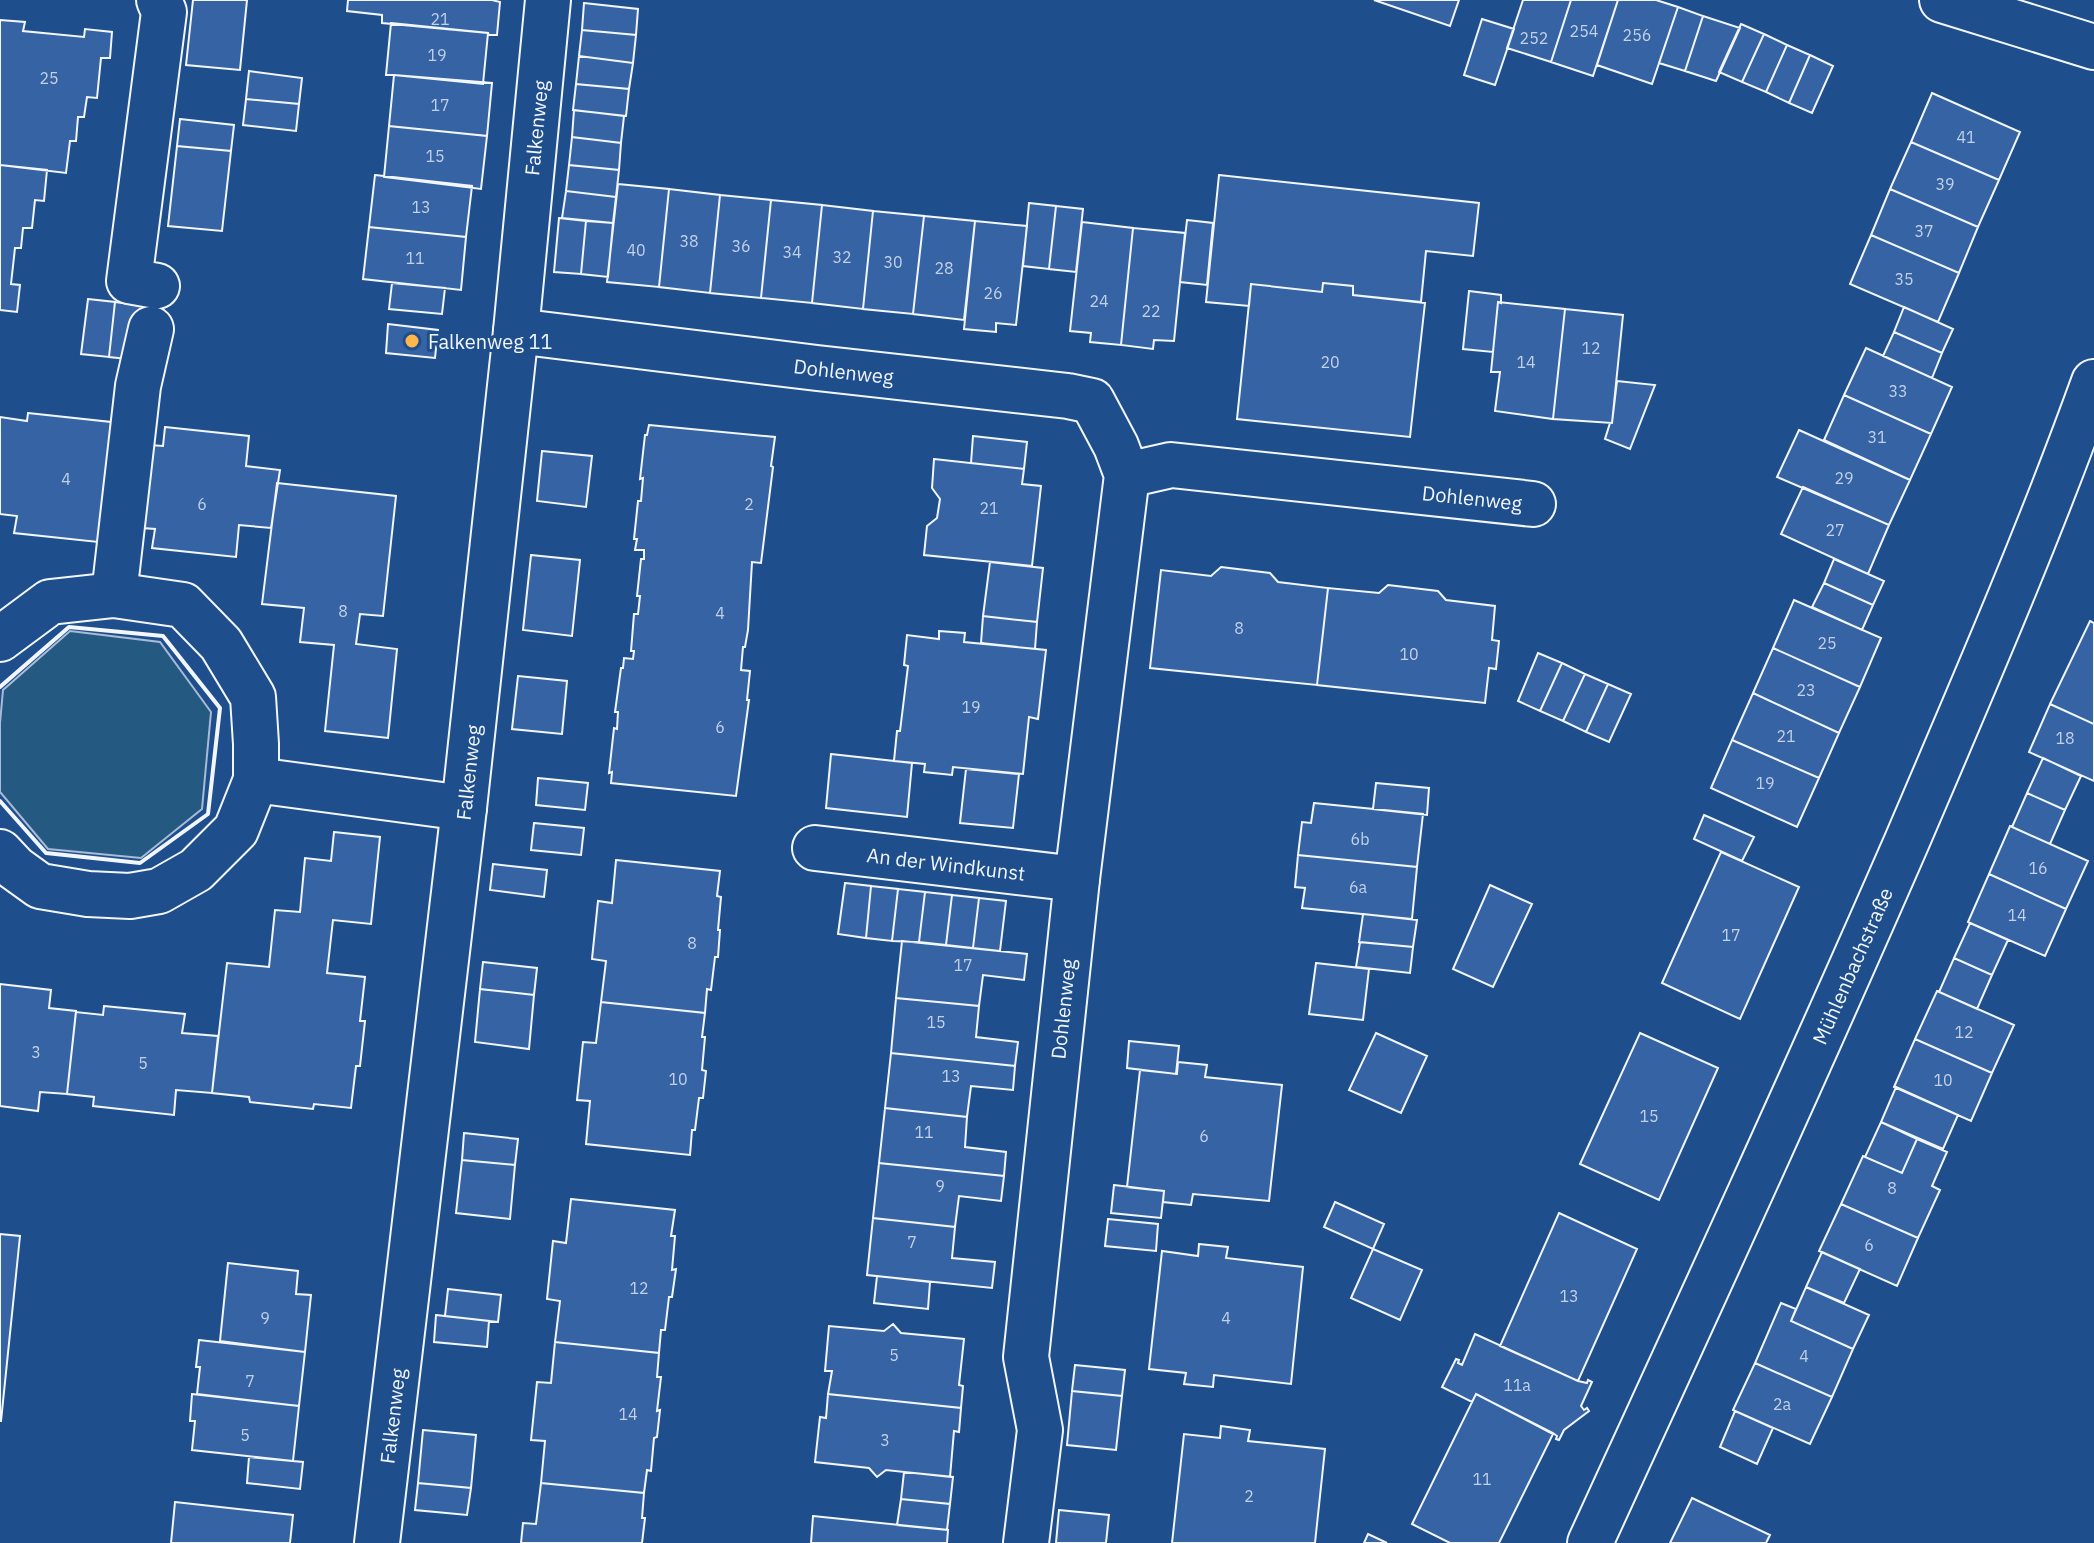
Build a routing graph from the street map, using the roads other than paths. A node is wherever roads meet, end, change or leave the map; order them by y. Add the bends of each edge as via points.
1 (159, 0) edge
2 (548, 0) edge
3 (1942, 0) edge
4 (2094, 47) edge
5 (157, 286) dead end
6 (151, 329) dead end
7 (516, 331) junction
8 (2094, 382) edge
9 (1127, 475) junction
10 (1533, 504) dead end
11 (114, 595) junction
12 (0, 639) edge
13 (256, 780) junction
14 (464, 808) junction
15 (815, 848) dead end
16 (0, 852) edge
17 (1077, 879) junction
18 (377, 1543) edge
19 (1026, 1543) edge
20 (1590, 1543) edge

1 - 5 street via 164,12 129,281
2 - 7 street, Falkenweg
3 - 4 street
6 - 11 street via 138,386
7 - 9 street, Dohlenweg via 1092,401
7 - 14 street, Falkenweg
8 - 20 street, Mühlenbachstraße via 1966,705 1863,943
9 - 10 street, Dohlenweg via 1171,465
9 - 17 street, Dohlenweg
11 - 12 street via 50,602
11 - 13 street via 183,605 221,644 253,697
13 - 14 street
13 - 16 street via 236,830 196,870 159,891 130,896 40,886
14 - 18 street, Falkenweg
15 - 17 street, An der Windkunst
17 - 19 street, Dohlenweg via 1026,1357 1040,1430

